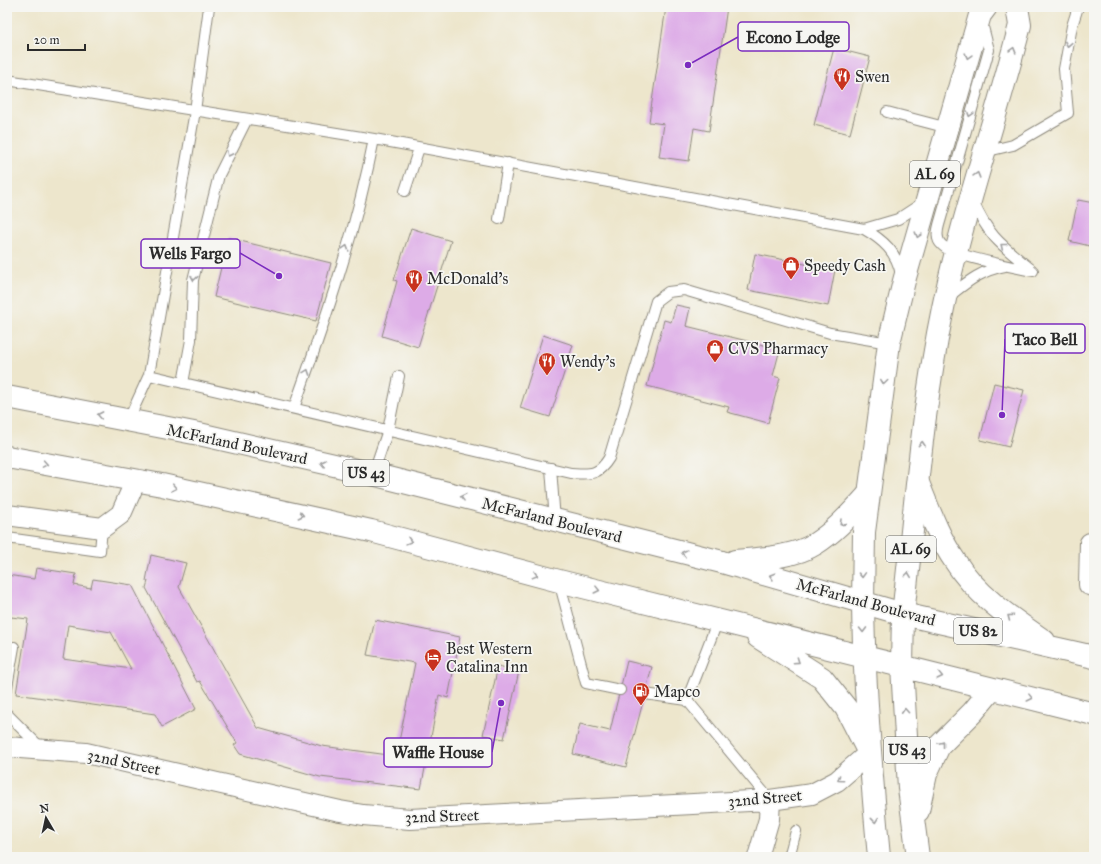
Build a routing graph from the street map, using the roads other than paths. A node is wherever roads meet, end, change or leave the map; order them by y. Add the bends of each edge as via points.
1 (209, 7) edge
2 (1017, 7) edge
3 (1078, 7) edge
4 (983, 11) edge
5 (7, 80) edge
6 (195, 111) junction
7 (888, 112) dead end
8 (247, 119) junction
9 (948, 128) junction
10 (374, 139) junction
11 (419, 148) junction
12 (984, 152) junction
13 (508, 163) junction
14 (405, 191) dead end
15 (971, 196) junction
16 (928, 199) junction
17 (499, 219) dead end
18 (864, 229) junction
19 (956, 253) junction
20 (1007, 265) junction
21 (903, 286) junction
22 (945, 300) junction
23 (890, 343) junction
24 (149, 375) junction
25 (399, 376) dead end
26 (183, 383) junction
27 (7, 397) edge
28 (294, 408) junction
29 (128, 421) junction
30 (388, 430) junction
31 (7, 457) edge
32 (551, 468) junction
33 (373, 474) junction
34 (136, 480) junction
35 (918, 483) junction
36 (869, 494) junction
37 (7, 515) edge
38 (555, 520) junction
39 (102, 528) junction
40 (7, 538) edge
41 (1090, 543) dead end
42 (722, 562) junction
43 (559, 581) junction
44 (1094, 586) edge
45 (863, 603) junction
46 (904, 614) junction
47 (718, 620) junction
48 (741, 626) junction
49 (14, 647) dead end
50 (1053, 648) junction
51 (864, 656) junction
52 (1094, 657) edge
53 (902, 666) junction
54 (7, 687) edge
55 (992, 689) junction
56 (620, 690) dead end
57 (645, 694) dead end
58 (687, 700) junction
59 (7, 714) edge
60 (1094, 714) edge
61 (7, 747) edge
62 (43, 750) junction
63 (869, 753) junction
64 (770, 800) junction
65 (796, 831) dead end
66 (914, 834) junction
67 (758, 857) edge
68 (789, 857) edge
69 (879, 857) edge
70 (918, 857) edge

1 - 6 lane
12 -> 2 main road, AL 69 via 1020,25
3 -> 12 lane via 1064,69 1068,113 1013,146
4 -> 9 main road, AL 69
4 -> 19 lane via 989,50 937,233 941,245
5 - 6 lane
6 - 8 lane
6 - 24 lane
7 - 9 lane
8 - 10 lane
8 -> 26 lane via 219,175 193,280 191,340
9 - 16 main road, AL 69
10 - 11 lane
28 -> 10 lane via 353,225 366,181
11 - 13 lane
11 - 14 lane
15 -> 12 main road, AL 69
13 - 17 lane
13 - 18 lane
15 - 19 main road, AL 69
20 -> 15 lane via 1033,272 996,240
16 - 18 lane via 898,219
16 -> 21 main road, AL 69
18 - 21 lane via 879,237 894,252 900,265
19 - 20 lane
19 - 22 main road, AL 69
20 - 22 lane via 974,277
21 - 23 main road, AL 69
35 -> 22 main road, AL 69 via 926,405
23 - 32 lane via 830,333 684,290 668,292 656,301 609,458 602,469 591,474
23 -> 36 main road, AL 69
24 - 26 lane
24 - 29 lane
25 - 30 lane
26 - 28 lane
29 -> 27 main road, McFarland Boulevard / US 43
28 - 30 lane
33 -> 29 main road, McFarland Boulevard / US 43 via 199,434
30 - 32 lane
30 - 33 lane
31 -> 34 main road
32 - 38 lane
38 -> 33 main road, McFarland Boulevard / US 43
34 - 39 street via 121,514
34 -> 43 main road via 372,531
46 -> 35 main road, AL 69
50 -> 35 main road via 1008,615 971,582 955,562 940,535
36 -> 42 main road via 841,524 814,545 775,557
36 -> 45 main road, AL 69 via 864,532
37 - 39 street
42 -> 38 main road, McFarland Boulevard / US 43
39 - 40 lane via 100,551
41 - 44 street via 1088,585
45 -> 42 main road, McFarland Boulevard / US 43
43 -> 47 main road
43 - 56 lane via 586,683
45 - 46 main road, McFarland Boulevard / US 82
45 -> 51 main road, AL 69
46 - 50 main road, McFarland Boulevard / US 82
46 - 53 main road, AL 69
47 - 48 main road
47 - 58 lane
48 - 51 main road
48 -> 63 main road via 822,678 846,708
49 - 54 lane
50 - 52 main road, McFarland Boulevard / US 82
51 - 53 main road
51 - 63 main road, AL 69
53 -> 55 main road
66 -> 53 main road, US 43
55 -> 60 main road
66 -> 55 main road via 926,774 940,746
57 - 58 lane
58 - 64 lane
59 - 62 lane
61 - 62 street, 32nd Street
62 - 64 street, 32nd Street via 86,753 340,811 410,819
63 -> 64 street, 32nd Street via 837,782 812,794
63 -> 69 main road, US 43
64 - 67 street via 769,819
65 - 68 lane
66 - 70 main road, US 43

